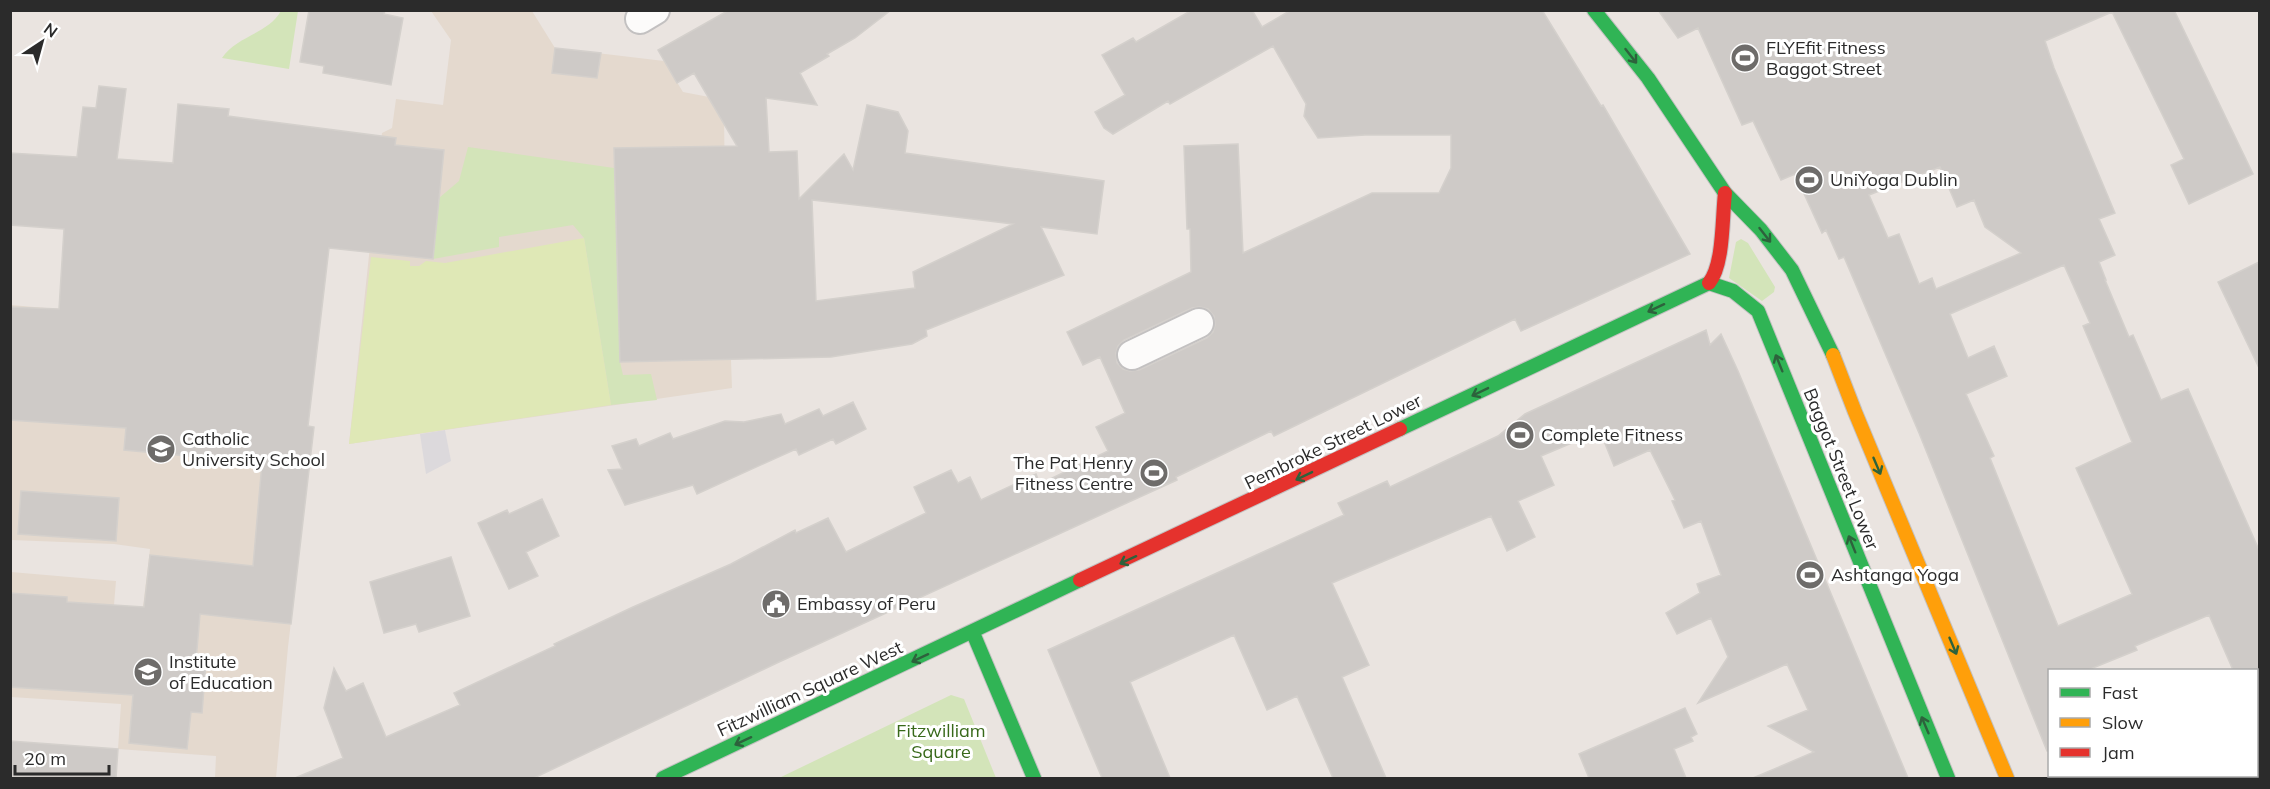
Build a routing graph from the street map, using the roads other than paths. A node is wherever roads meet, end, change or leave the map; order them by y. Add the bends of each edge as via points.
1 (1594, 10) edge
2 (1725, 193) junction
3 (1709, 283) junction
4 (1199, 323) dead end
5 (1132, 355) dead end
6 (973, 633) junction
7 (663, 778) edge
8 (1034, 778) edge
9 (1948, 778) edge
10 (2007, 778) edge

1 -> 2 main road, Baggot Street Lower via 1647,78
2 - 3 main road via 1718,259
2 -> 10 main road, Baggot Street Lower via 1761,230 1803,290 1838,365
3 -> 6 main road, Pembroke Street Lower
9 -> 3 main road, Baggot Street Lower via 1758,311 1733,291
4 - 5 street
6 -> 7 main road, Fitzwilliam Square West
6 - 8 main road

